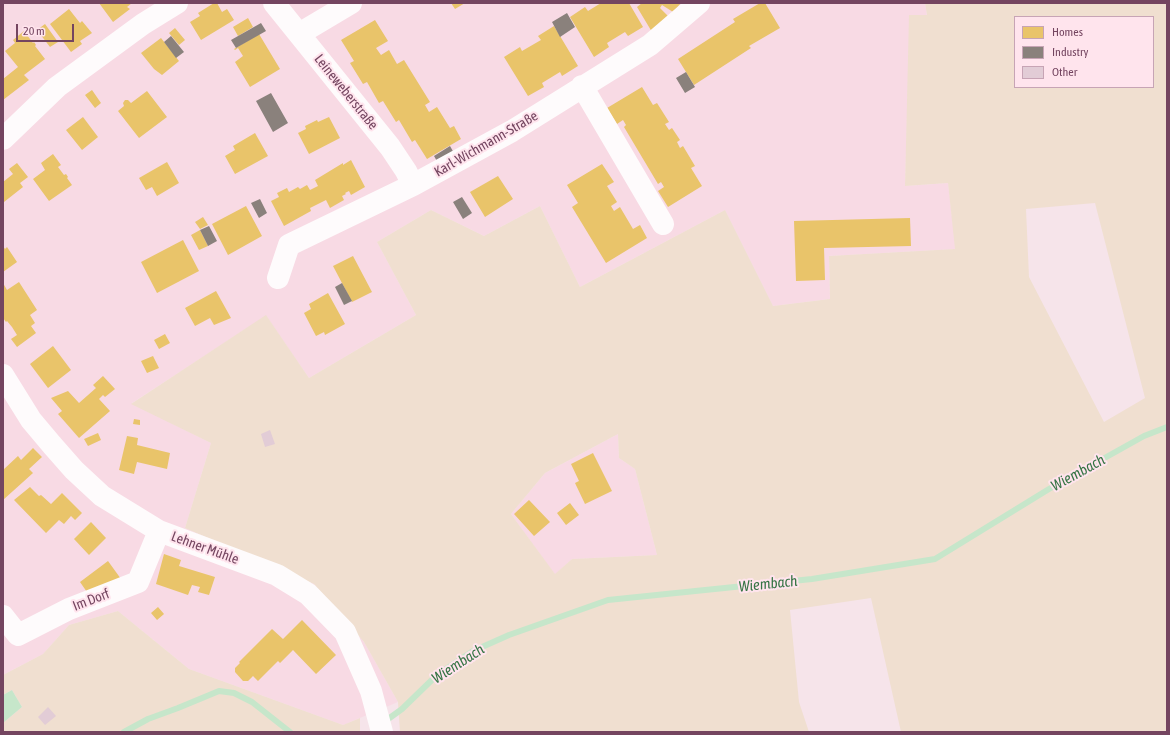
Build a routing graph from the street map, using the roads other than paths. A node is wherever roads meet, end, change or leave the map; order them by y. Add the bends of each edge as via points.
1 (177, 3) edge
2 (274, 3) edge
3 (351, 3) edge
4 (698, 3) edge
5 (299, 34) junction
6 (582, 86) junction
7 (3, 139) edge
8 (414, 185) junction
9 (663, 224) dead end
10 (278, 278) dead end
11 (3, 375) edge
12 (159, 531) junction
13 (3, 616) edge
14 (380, 722) edge

1 - 7 street via 143,24 57,87
2 - 5 street, Leineweberstraße
3 - 5 street
4 - 6 street, Karl-Wichmann-Straße via 650,45
5 - 8 street, Leineweberstraße via 390,147
6 - 8 street, Karl-Wichmann-Straße via 512,130
6 - 9 street
8 - 10 street, Karl-Wichmann-Straße via 289,245
11 - 12 street, Lehner Mühle via 31,420 74,470 102,496
12 - 13 street, Im Dorf via 138,582 69,609 18,635
12 - 14 street, Lehner Mühle via 277,575 308,594 345,632 372,691

